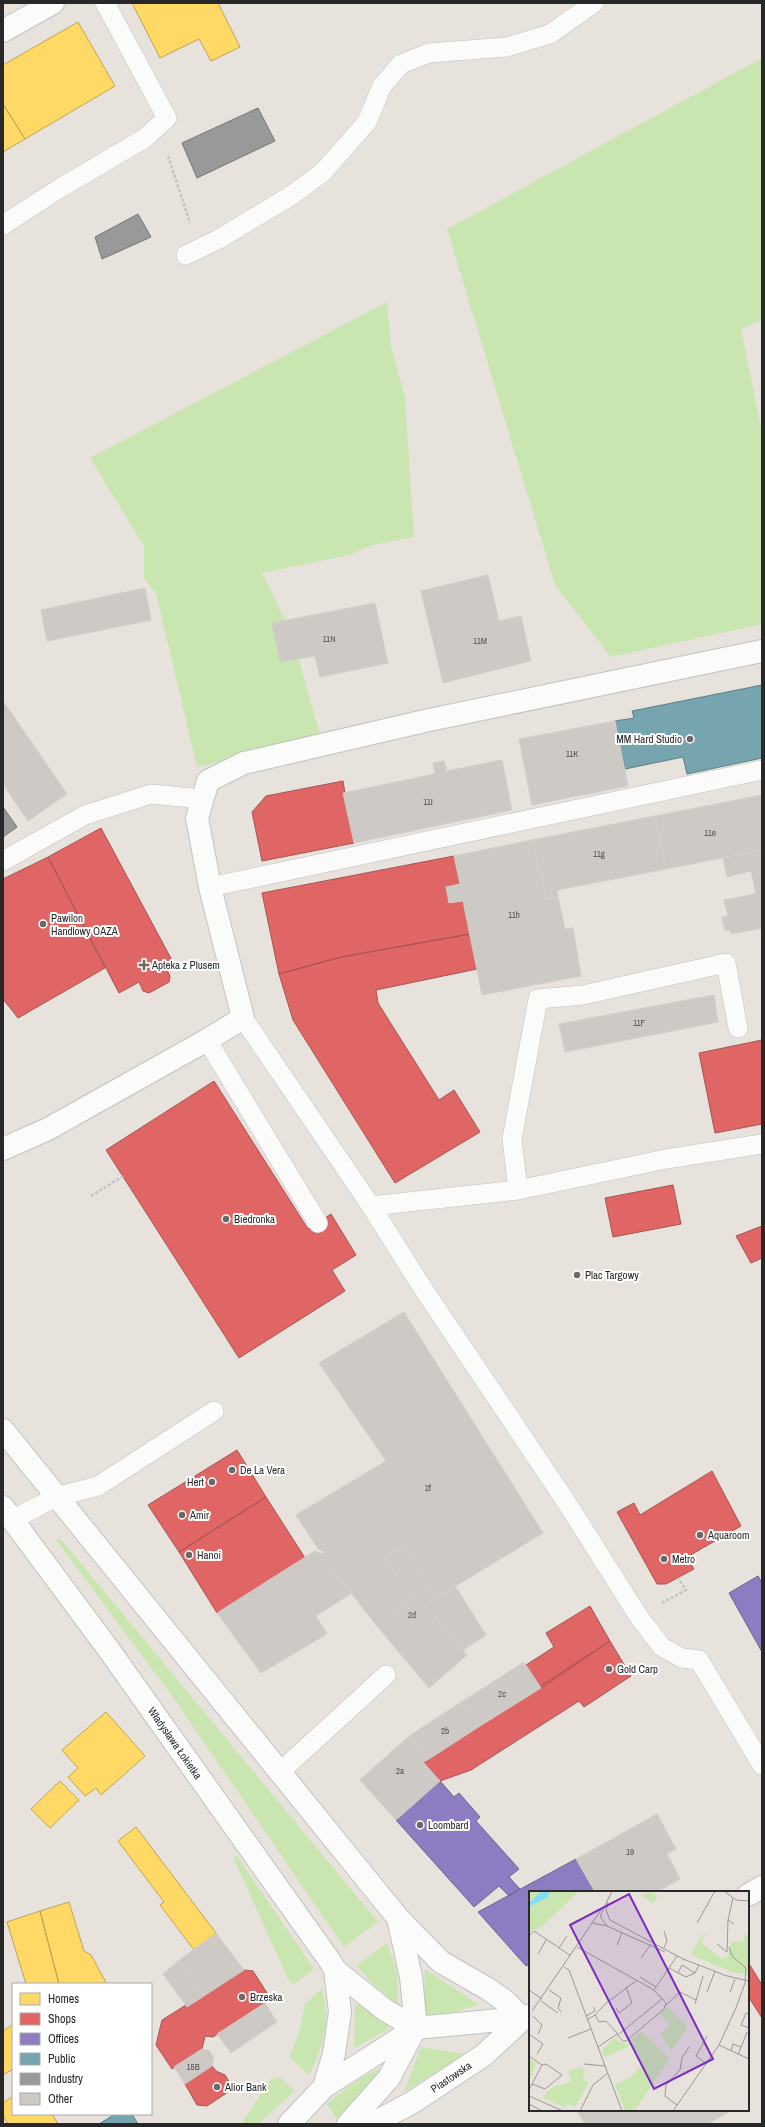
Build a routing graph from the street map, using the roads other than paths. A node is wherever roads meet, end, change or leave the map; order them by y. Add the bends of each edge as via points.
1 (53, 3) edge
2 (105, 3) edge
3 (594, 3) edge
4 (3, 31) edge
5 (3, 225) edge
6 (186, 255) dead end
7 (762, 650) edge
8 (762, 770) edge
9 (202, 799) junction
10 (3, 861) edge
11 (210, 887) junction
12 (243, 1018) junction
13 (738, 1028) dead end
14 (207, 1040) junction
15 (762, 1144) edge
16 (3, 1150) edge
17 (518, 1190) junction
18 (371, 1206) junction
19 (318, 1223) dead end
20 (214, 1411) dead end
21 (3, 1430) edge
22 (56, 1497) junction
23 (7, 1513) edge
24 (386, 1675) dead end
25 (762, 1765) edge
26 (280, 1772) junction
27 (762, 1888) edge
28 (749, 1894) edge
29 (398, 1918) junction
30 (335, 1970) junction
31 (526, 2016) edge
32 (416, 2028) junction
33 (324, 2087) junction
34 (289, 2124) edge
35 (348, 2124) edge
36 (372, 2124) edge

1 - 4 street
2 - 5 lane via 167,118 145,138
3 - 6 lane via 550,34 507,47 429,53 401,64 382,86 368,122 322,172 292,195 219,239
7 - 9 street via 428,720 244,764 208,781
8 - 11 lane
9 - 10 lane via 151,794 85,816
9 - 11 street via 197,818
11 - 12 street
12 - 14 street
12 - 18 lane
13 - 17 lane via 726,963 583,995 538,999 512,1140
14 - 16 street via 48,1129
14 - 19 lane
15 - 17 lane via 666,1159
17 - 18 lane
18 - 25 lane via 639,1617 662,1647 682,1658 699,1660
20 - 22 lane, Władysława Łokietka via 98,1486
21 - 22 street
22 - 23 lane, Władysława Łokietka
22 - 26 street
23 - 30 street, Władysława Łokietka via 109,1650
24 - 26 lane
26 - 29 street
27 - 28 street
29 - 31 street via 441,1962 488,1989
29 - 32 street via 411,1977
30 - 32 street, Władysława Łokietka via 385,2010
30 - 33 street, Władysława Łokietka via 340,2012 334,2054
31 - 32 street
31 - 36 street, Piastowska via 484,2054 413,2102
32 - 33 street
32 - 35 street via 389,2078
33 - 34 street, Władysława Łokietka

